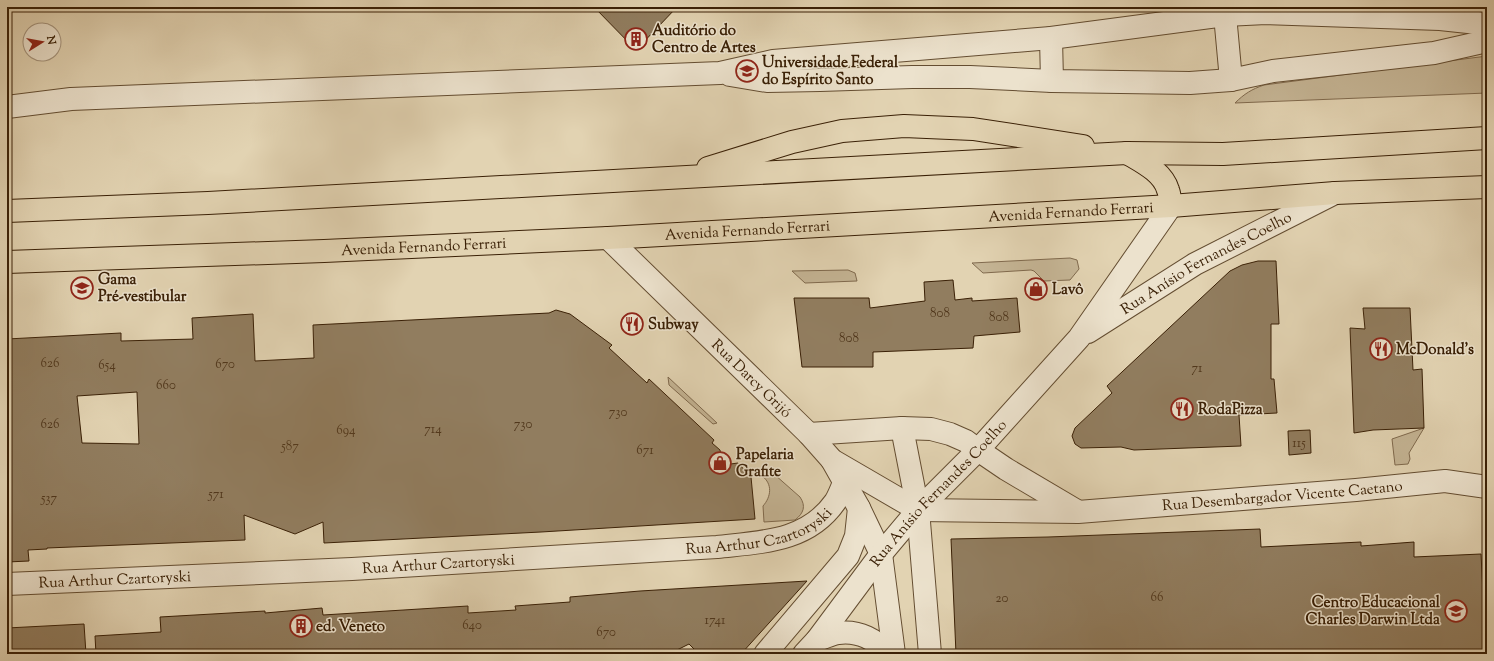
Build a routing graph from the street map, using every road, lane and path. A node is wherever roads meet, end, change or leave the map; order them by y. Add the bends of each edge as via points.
1 (1225, 15) junction
2 (1487, 24) edge
3 (1051, 38) junction
4 (1487, 42) edge
5 (720, 73) junction
6 (1231, 80) junction
7 (1052, 81) junction
8 (7, 107) edge
9 (1487, 138) edge
10 (1127, 153) junction
11 (680, 177) junction
12 (1487, 187) edge
13 (1336, 193) junction
14 (1171, 206) junction
15 (7, 211) edge
16 (608, 238) junction
17 (7, 262) edge
18 (1079, 338) junction
19 (902, 428) junction
20 (809, 434) junction
21 (978, 450) junction
22 (832, 460) junction
23 (844, 483) junction
24 (1487, 487) edge
25 (859, 508) junction
26 (918, 510) junction
27 (1078, 512) junction
28 (881, 554) junction
29 (7, 584) edge
30 (811, 647) edge
31 (765, 654) edge
32 (890, 654) edge
33 (894, 654) edge
34 (930, 654) edge

1 - 2 street via 1266,13 1440,19
1 - 3 street
1 - 6 street
3 - 5 street via 774,61
3 - 7 street
4 - 6 street via 1434,53 1273,71
5 - 7 street via 767,81 970,76
5 - 8 street via 71,99
6 - 7 street via 1190,83
9 - 10 main road via 1223,154
10 - 11 main road
10 - 11 main road via 973,129 904,126 842,131 792,142
10 - 14 main road via 1161,176 1168,190
11 - 15 main road via 208,203
12 - 13 main road, Avenida Fernando Ferrari
13 - 14 main road, Avenida Fernando Ferrari
13 - 18 street, Rua Anísio Fernandes Coelho via 1195,264
14 - 16 main road, Avenida Fernando Ferrari
14 - 18 street, Rua Anísio Fernandes Coelho
16 - 17 main road, Avenida Fernando Ferrari
16 - 20 street, Rua Darcy Grijó
18 - 21 street, Rua Anísio Fernandes Coelho
19 - 20 street
19 - 21 street via 931,429 950,434
19 - 26 street
20 - 22 street, Rua Darcy Grijó
21 - 26 street, Rua Anísio Fernandes Coelho
21 - 27 street
22 - 23 street
22 - 26 street, Rua Darcy Grijó
23 - 25 street
23 - 29 street, Rua Arthur Czartoryski via 836,501 821,518 799,533 774,540 716,547 352,569
24 - 27 street, Rua Desembargador Vicente Caetano via 1445,481
25 - 28 street
25 - 31 street, Rua Anísio Fernandes Coelho via 856,536 848,556
26 - 27 street, Rua Desembargador Vicente Caetano
26 - 28 street, Rua Anísio Fernandes Coelho
26 - 34 street
28 - 30 street, Rua Anísio Fernandes Coelho
28 - 33 street
30 - 32 street via 838,633 855,634 869,638

